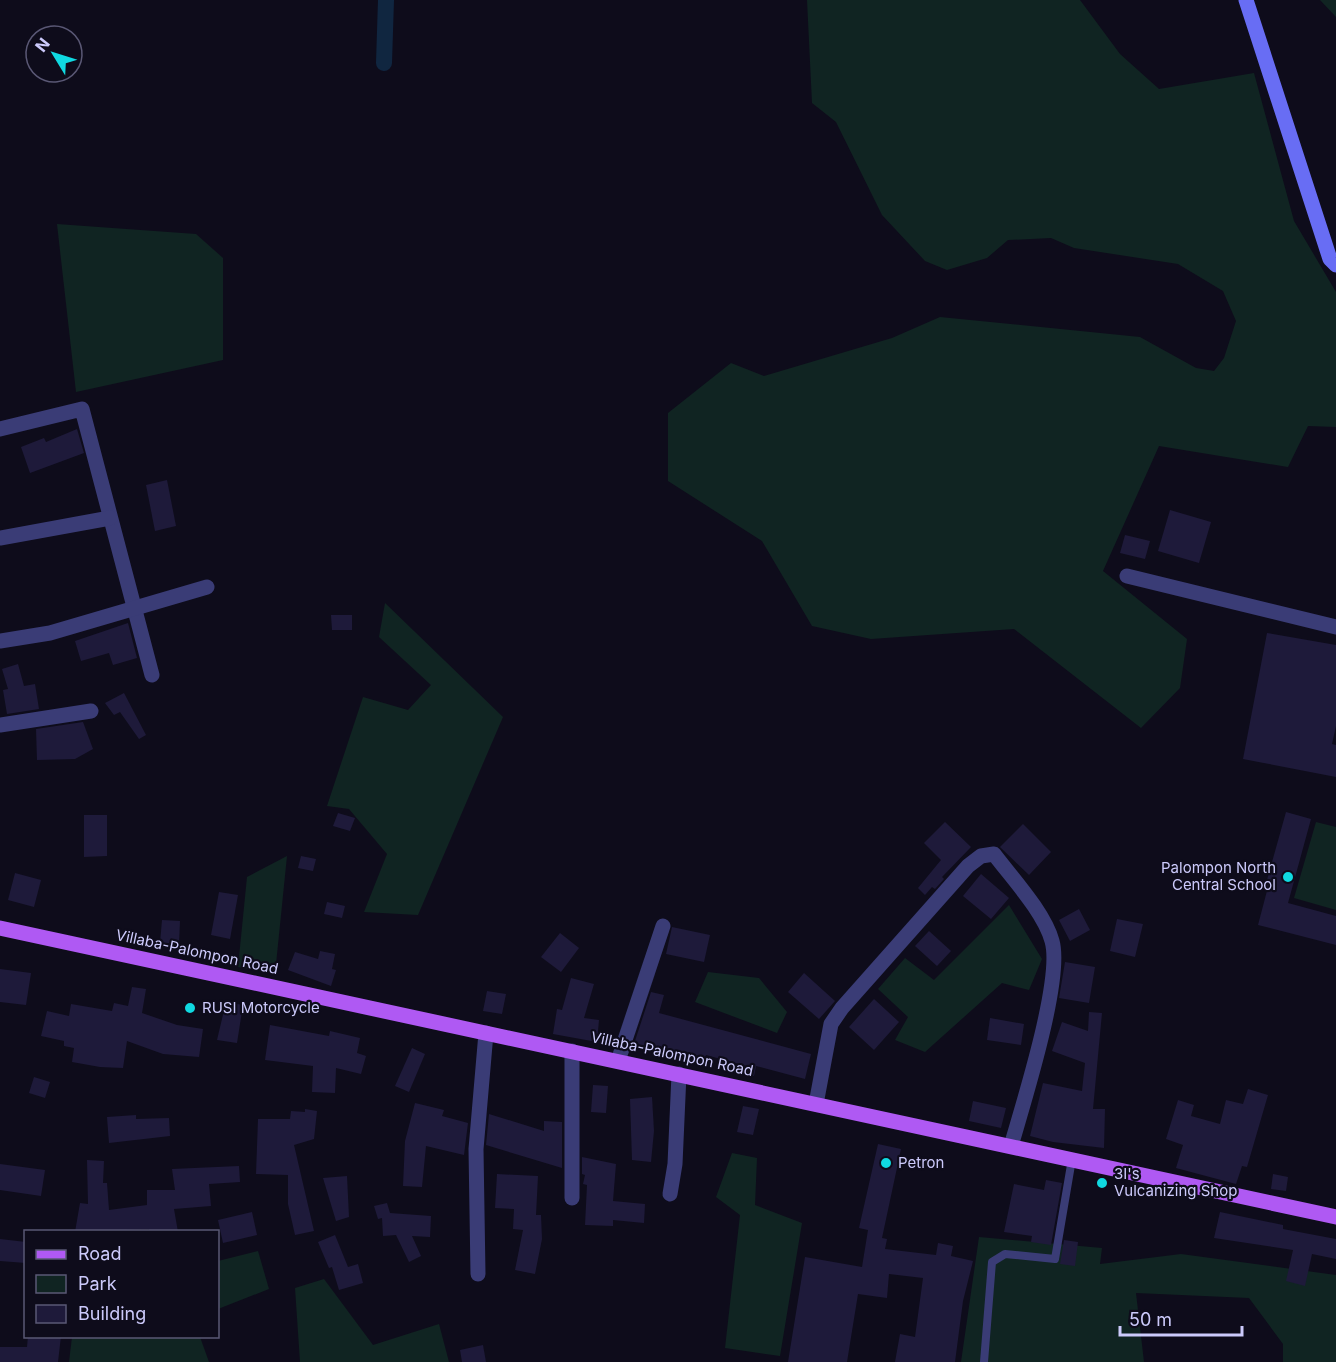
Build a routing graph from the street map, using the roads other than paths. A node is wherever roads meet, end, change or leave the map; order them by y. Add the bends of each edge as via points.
1 (1246, 0) edge
2 (1336, 265) edge
3 (0, 429) edge
4 (110, 518) junction
5 (0, 538) edge
6 (1127, 576) dead end
7 (207, 587) dead end
8 (135, 610) junction
9 (1336, 627) edge
10 (0, 642) edge
11 (153, 675) dead end
12 (92, 711) dead end
13 (0, 725) edge
14 (663, 926) dead end
15 (0, 928) edge
16 (486, 1033) junction
17 (572, 1051) junction
18 (618, 1061) junction
19 (679, 1074) junction
20 (816, 1104) junction
21 (1011, 1146) junction
22 (1072, 1159) junction
23 (670, 1194) dead end
24 (572, 1198) dead end
25 (1336, 1217) edge
26 (478, 1274) dead end
27 (984, 1362) edge

1 - 2 main road via 1330,259
3 - 4 street via 82,408
4 - 5 street
4 - 8 street
6 - 9 street
7 - 8 street
8 - 10 street
8 - 11 street
12 - 13 street
14 - 18 street
15 - 16 main road, Villaba-Palompon Road
16 - 17 main road, Villaba-Palompon Road
16 - 26 street via 476,1149
17 - 18 main road, Villaba-Palompon Road
17 - 24 street
18 - 19 main road, Villaba-Palompon Road
19 - 20 main road, Villaba-Palompon Road
19 - 23 street
20 - 21 main road, Villaba-Palompon Road
20 - 21 street via 831,1024 842,1008 968,866 981,856 994,854 1036,910 1052,941 1053,970 1039,1045
21 - 22 main road, Villaba-Palompon Road
22 - 25 main road, Villaba-Palompon Road
22 - 27 lane via 1055,1259 1005,1254 993,1263

